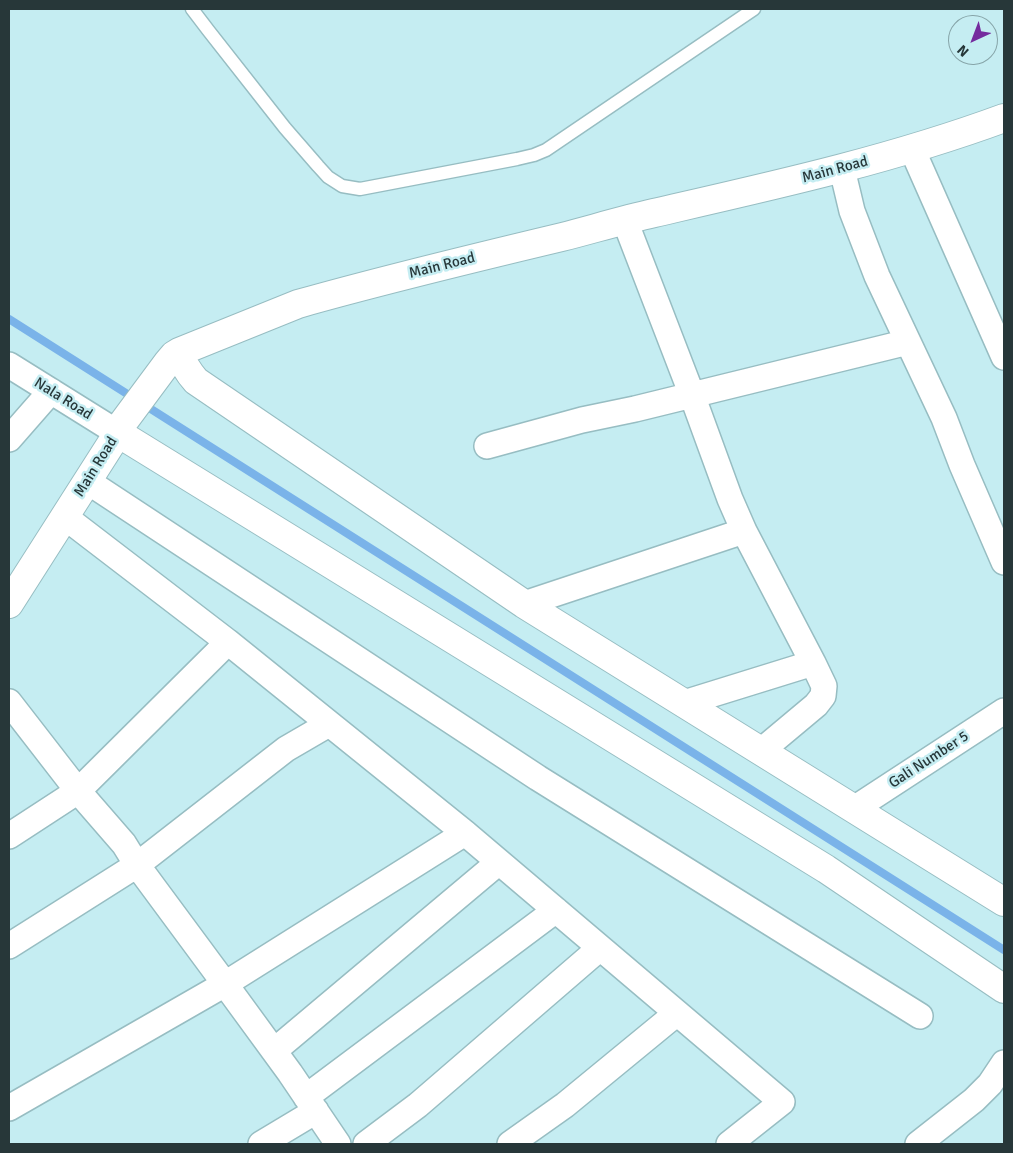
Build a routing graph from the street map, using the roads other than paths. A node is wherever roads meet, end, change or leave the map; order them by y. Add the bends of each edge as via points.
1 (192, 9) edge
2 (754, 9) edge
3 (1003, 123) edge
4 (912, 149) junction
5 (842, 168) junction
6 (625, 220) junction
7 (908, 342) junction
8 (173, 357) junction
9 (1004, 357) edge
10 (9, 365) edge
11 (51, 391) junction
12 (692, 395) junction
13 (120, 428) junction
14 (9, 439) edge
15 (487, 446) dead end
16 (88, 481) junction
17 (64, 517) junction
18 (744, 531) junction
19 (1004, 562) edge
20 (9, 604) edge
21 (524, 604) junction
22 (228, 642) junction
23 (813, 663) junction
24 (9, 702) edge
25 (684, 703) junction
26 (1004, 711) edge
27 (330, 724) junction
28 (762, 751) junction
29 (78, 791) junction
30 (854, 809) junction
31 (464, 833) junction
32 (9, 836) edge
33 (499, 862) junction
34 (136, 865) junction
35 (1004, 902) edge
36 (556, 910) junction
37 (9, 946) edge
38 (600, 948) junction
39 (226, 984) junction
40 (1004, 989) edge
41 (677, 1012) junction
42 (920, 1016) dead end
43 (274, 1051) junction
44 (1004, 1064) edge
45 (311, 1104) junction
46 (9, 1108) edge
47 (261, 1144) edge
48 (338, 1144) edge
49 (366, 1144) edge
50 (510, 1144) edge
51 (729, 1144) edge
52 (918, 1144) edge

1 - 2 lane via 285,128 328,177 342,186 360,189 516,159 546,150
3 - 4 street, Main Road
4 - 5 street, Main Road
4 - 9 street
5 - 6 street, Main Road
5 - 7 street via 852,211 877,276
6 - 8 street, Main Road via 298,304
6 - 12 street
7 - 12 street
7 - 19 street via 944,418
8 - 13 street, Main Road
8 - 21 street via 196,381
10 - 11 street, Nala Road
11 - 13 street, Nala Road
11 - 14 street
12 - 15 street
12 - 18 street
13 - 16 street, Main Road
13 - 40 street via 826,869
16 - 17 street, Main Road
16 - 42 street via 538,778
17 - 20 street, Main Road
17 - 22 street
18 - 21 street
18 - 23 street
21 - 25 street
22 - 27 street
22 - 29 street
23 - 25 street
23 - 28 street via 824,686 823,696
24 - 29 street
25 - 28 street
26 - 30 street, Gali Number 5
27 - 31 street
27 - 34 street via 286,749
28 - 30 street
29 - 32 street
29 - 34 street via 124,844
30 - 35 street
31 - 33 street
31 - 39 street
33 - 36 street
33 - 43 street
34 - 37 street
34 - 39 street
36 - 38 street
36 - 45 street
38 - 41 street
38 - 49 street via 418,1105
39 - 43 street
39 - 46 street
41 - 50 street via 565,1105
41 - 51 street via 782,1102
43 - 45 street
44 - 52 street via 974,1100
45 - 47 street
45 - 48 street

